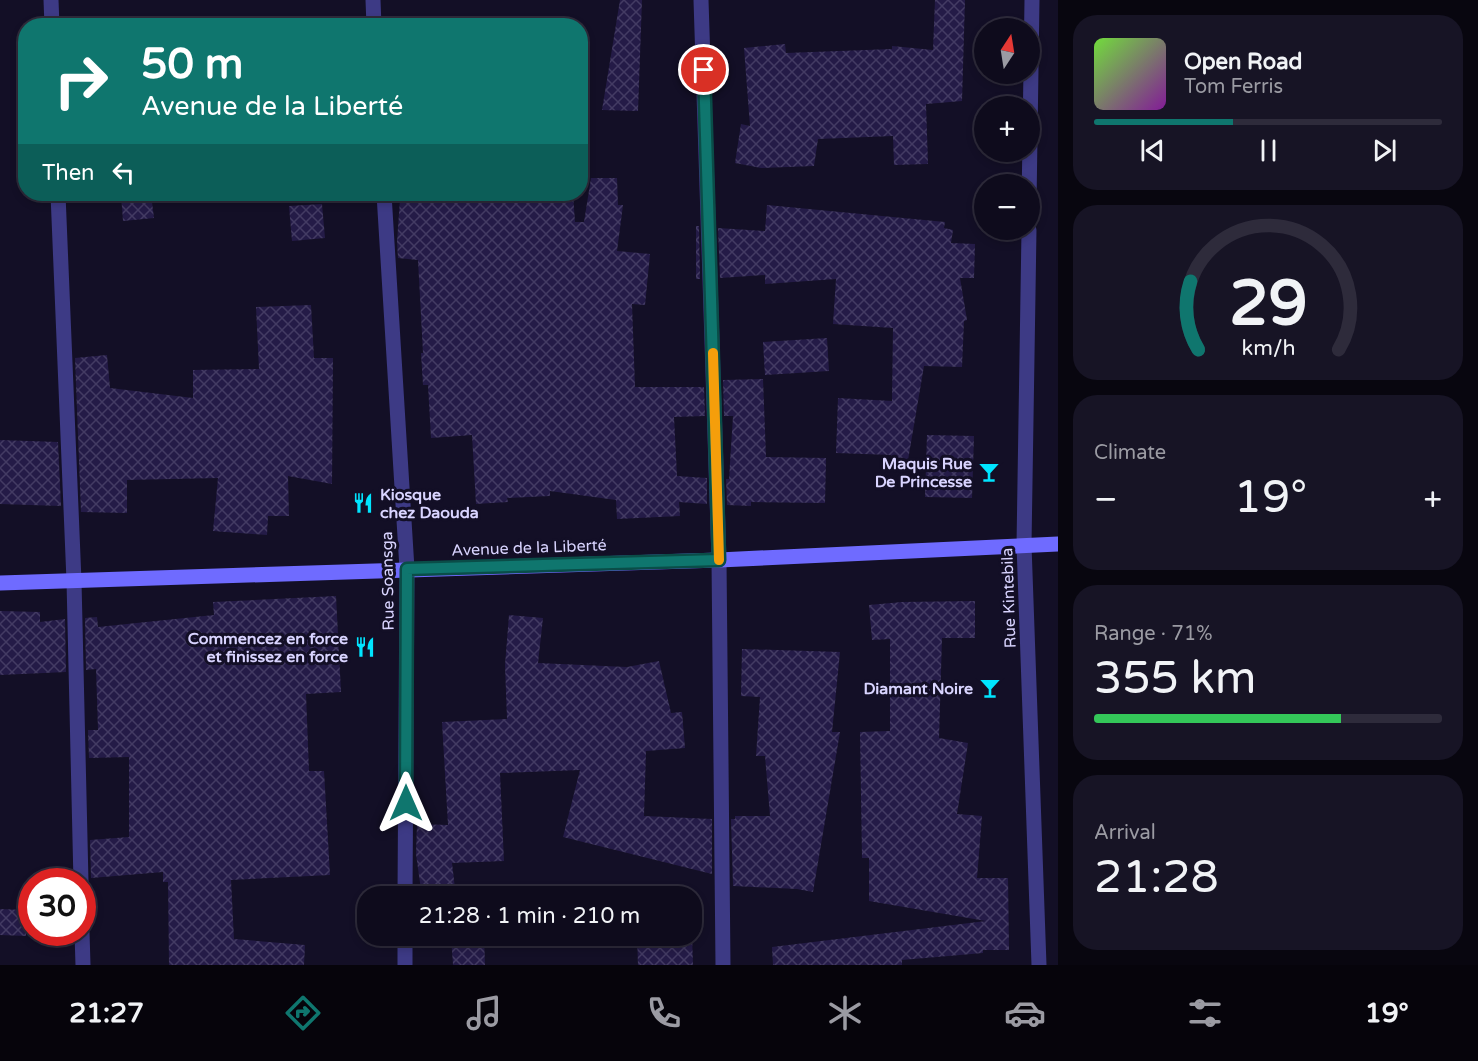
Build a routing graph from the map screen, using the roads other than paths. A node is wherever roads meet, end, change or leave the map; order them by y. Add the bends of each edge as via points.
1 (51, 0) edge
2 (372, 0) edge
3 (701, 0) edge
4 (1032, 0) edge
5 (52, 18) edge
6 (373, 18) edge
7 (1029, 174) edge
8 (58, 201) edge
9 (384, 201) edge
10 (1029, 240) edge
11 (1024, 544) junction
12 (1058, 544) edge
13 (719, 560) junction
14 (407, 569) junction
15 (74, 581) junction
16 (0, 583) edge
17 (81, 868) edge
18 (405, 886) edge
19 (82, 946) edge
20 (405, 946) edge
21 (83, 965) edge
22 (405, 965) edge
23 (723, 965) edge
24 (1039, 965) edge

1 - 5 street
2 - 6 street
3 - 13 street
4 - 7 street
8 - 15 street
9 - 14 street, Rue Soansga
10 - 11 street, Rue Kintebila
11 - 12 main road, Avenue de la Liberté
11 - 13 main road, Avenue de la Liberté
11 - 24 street, Rue Kintebila
13 - 14 main road, Avenue de la Liberté
13 - 23 street
14 - 15 main road, Avenue de la Liberté
14 - 18 street, Rue Soansga
15 - 16 main road, Avenue de la Liberté
15 - 17 street
19 - 21 street
20 - 22 street

